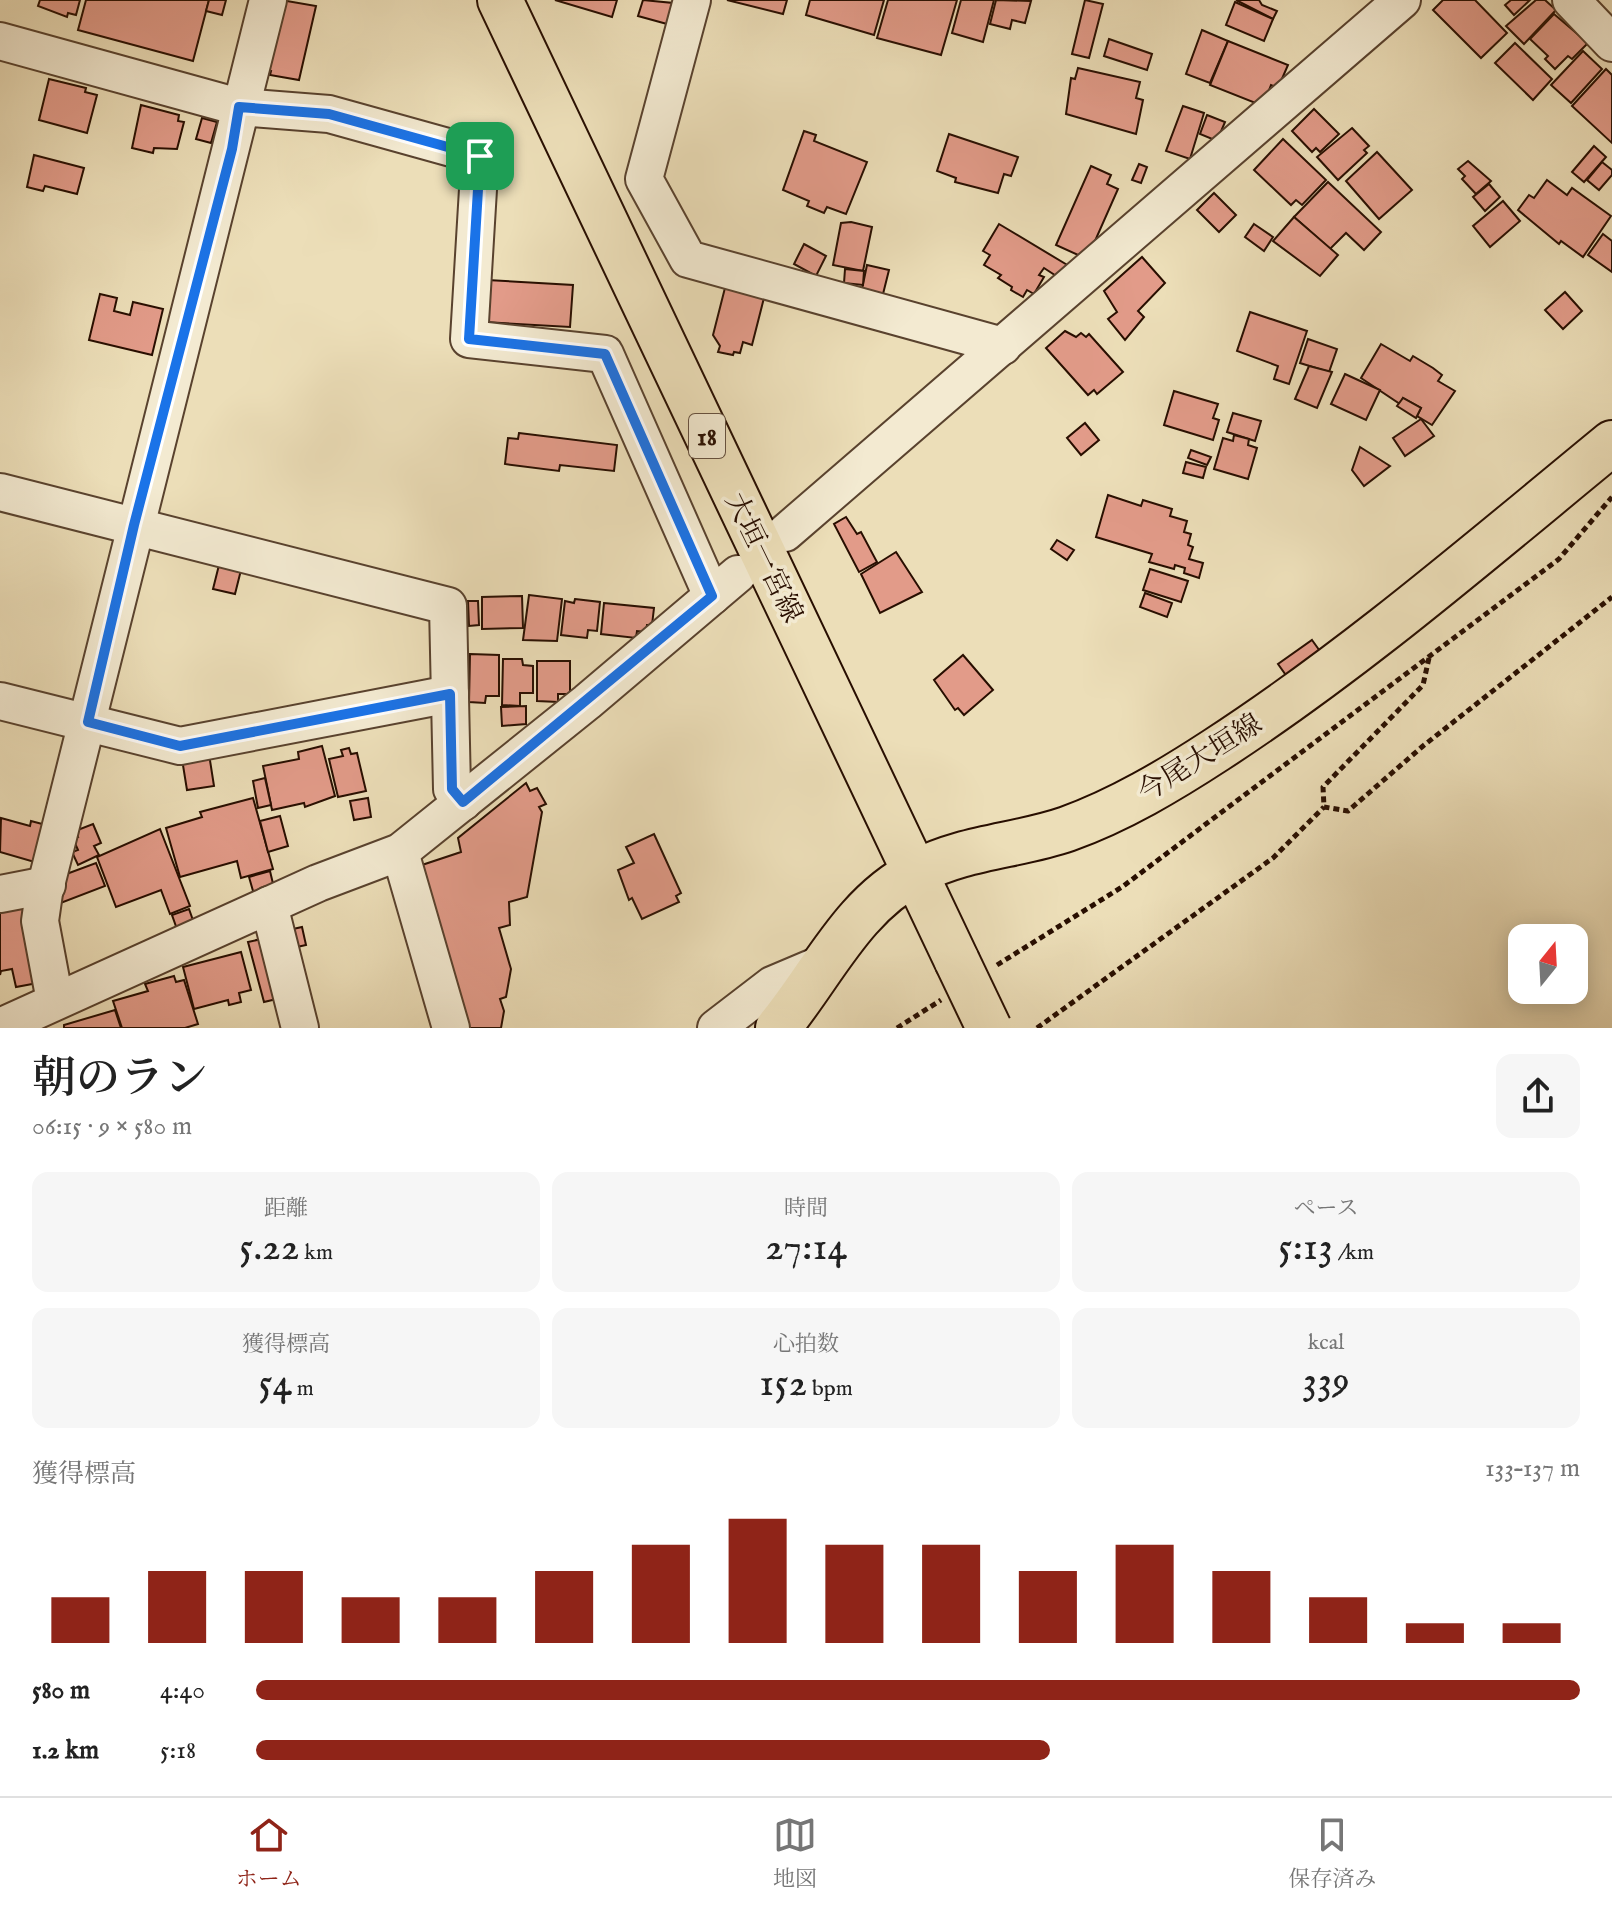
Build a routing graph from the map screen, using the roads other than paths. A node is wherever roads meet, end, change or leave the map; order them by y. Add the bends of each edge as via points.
1 (268, 0) edge
2 (500, 0) edge
3 (692, 0) edge
4 (1402, 0) edge
5 (1571, 0) edge
6 (0, 41) edge
7 (1612, 43) edge
8 (239, 107) junction
9 (1003, 346) junction
10 (1612, 443) edge
11 (0, 492) edge
12 (134, 525) junction
13 (785, 533) dead end
14 (450, 694) junction
15 (0, 701) edge
16 (88, 722) junction
17 (463, 802) junction
18 (400, 852) junction
19 (915, 872) junction
20 (47, 885) junction
21 (0, 894) edge
22 (269, 905) junction
23 (824, 963) junction
24 (52, 1011) edge
25 (0, 1027) edge
26 (300, 1028) edge
27 (451, 1028) edge
28 (716, 1028) edge
29 (778, 1028) edge
30 (989, 1028) edge

1 - 8 street
2 - 19 main road, 大垣一宮線 / 18
3 - 9 street via 644,179 688,259
4 - 9 street
5 - 7 street
6 - 8 street
8 - 12 street
8 - 17 street via 329,114 480,156 469,339 605,354 725,585
9 - 13 street
10 - 19 main road, 今尾大垣線 via 1321,676 1217,750 1141,795 1066,829 969,852
11 - 12 street
12 - 14 street via 448,606
12 - 16 street
14 - 16 street via 180,746
14 - 17 street via 452,789
15 - 16 street
16 - 20 street
17 - 18 street
18 - 22 street
18 - 27 street
19 - 23 main road, 今尾大垣線 via 860,916
19 - 30 main road, 大垣一宮線 / 18, bridge
20 - 21 street
20 - 24 street via 40,921
22 - 24 street
22 - 26 street
23 - 28 street via 772,985
23 - 29 main road, 今尾大垣線
24 - 25 street

